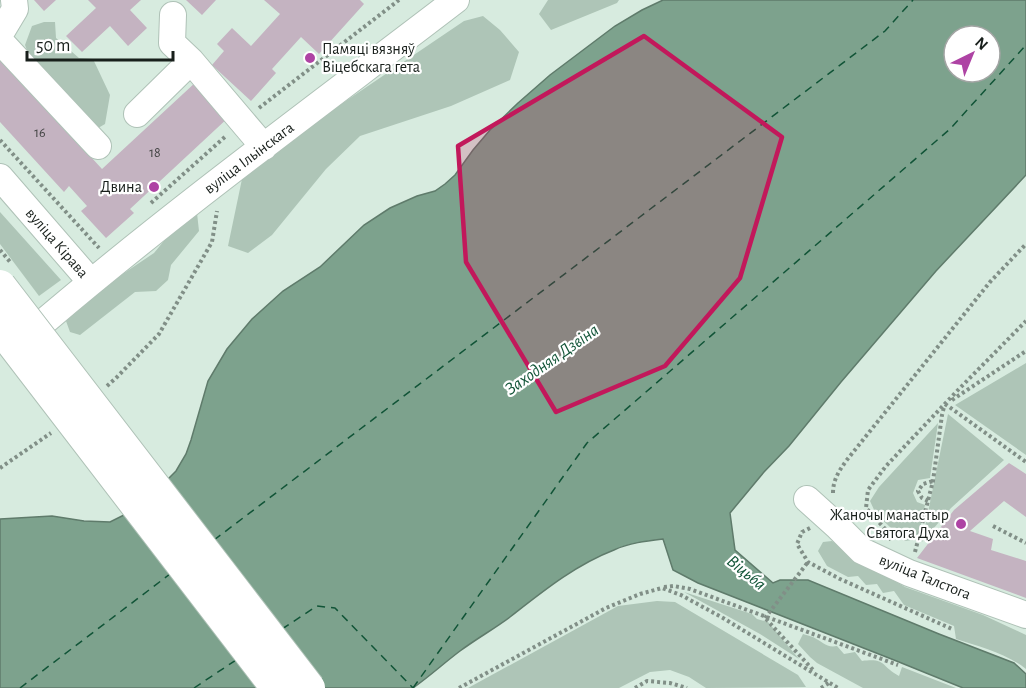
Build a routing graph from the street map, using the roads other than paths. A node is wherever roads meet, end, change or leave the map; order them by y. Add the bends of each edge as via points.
1 (14, 0) edge
2 (441, 5) edge
3 (173, 15) dead end
4 (0, 34) edge
5 (0, 41) edge
6 (190, 61) junction
7 (136, 114) dead end
8 (98, 146) dead end
9 (264, 147) junction
10 (0, 177) edge
11 (91, 282) junction
12 (0, 286) edge
13 (46, 320) dead end
14 (0, 327) edge
15 (807, 499) dead end
16 (1026, 615) edge
17 (277, 688) edge
18 (309, 688) edge

1 - 4 street via 15,9
2 - 9 street, вуліца Ільінскага
3 - 6 street via 171,43
5 - 8 street
6 - 7 street
6 - 9 street
9 - 11 street, вуліца Ільінскага
10 - 11 street, вуліца Кірава
11 - 13 street, вуліца Ільінскага
12 - 18 main road, bridge
14 - 17 main road, bridge
15 - 16 street, вуліца Талстога via 862,551 909,573

